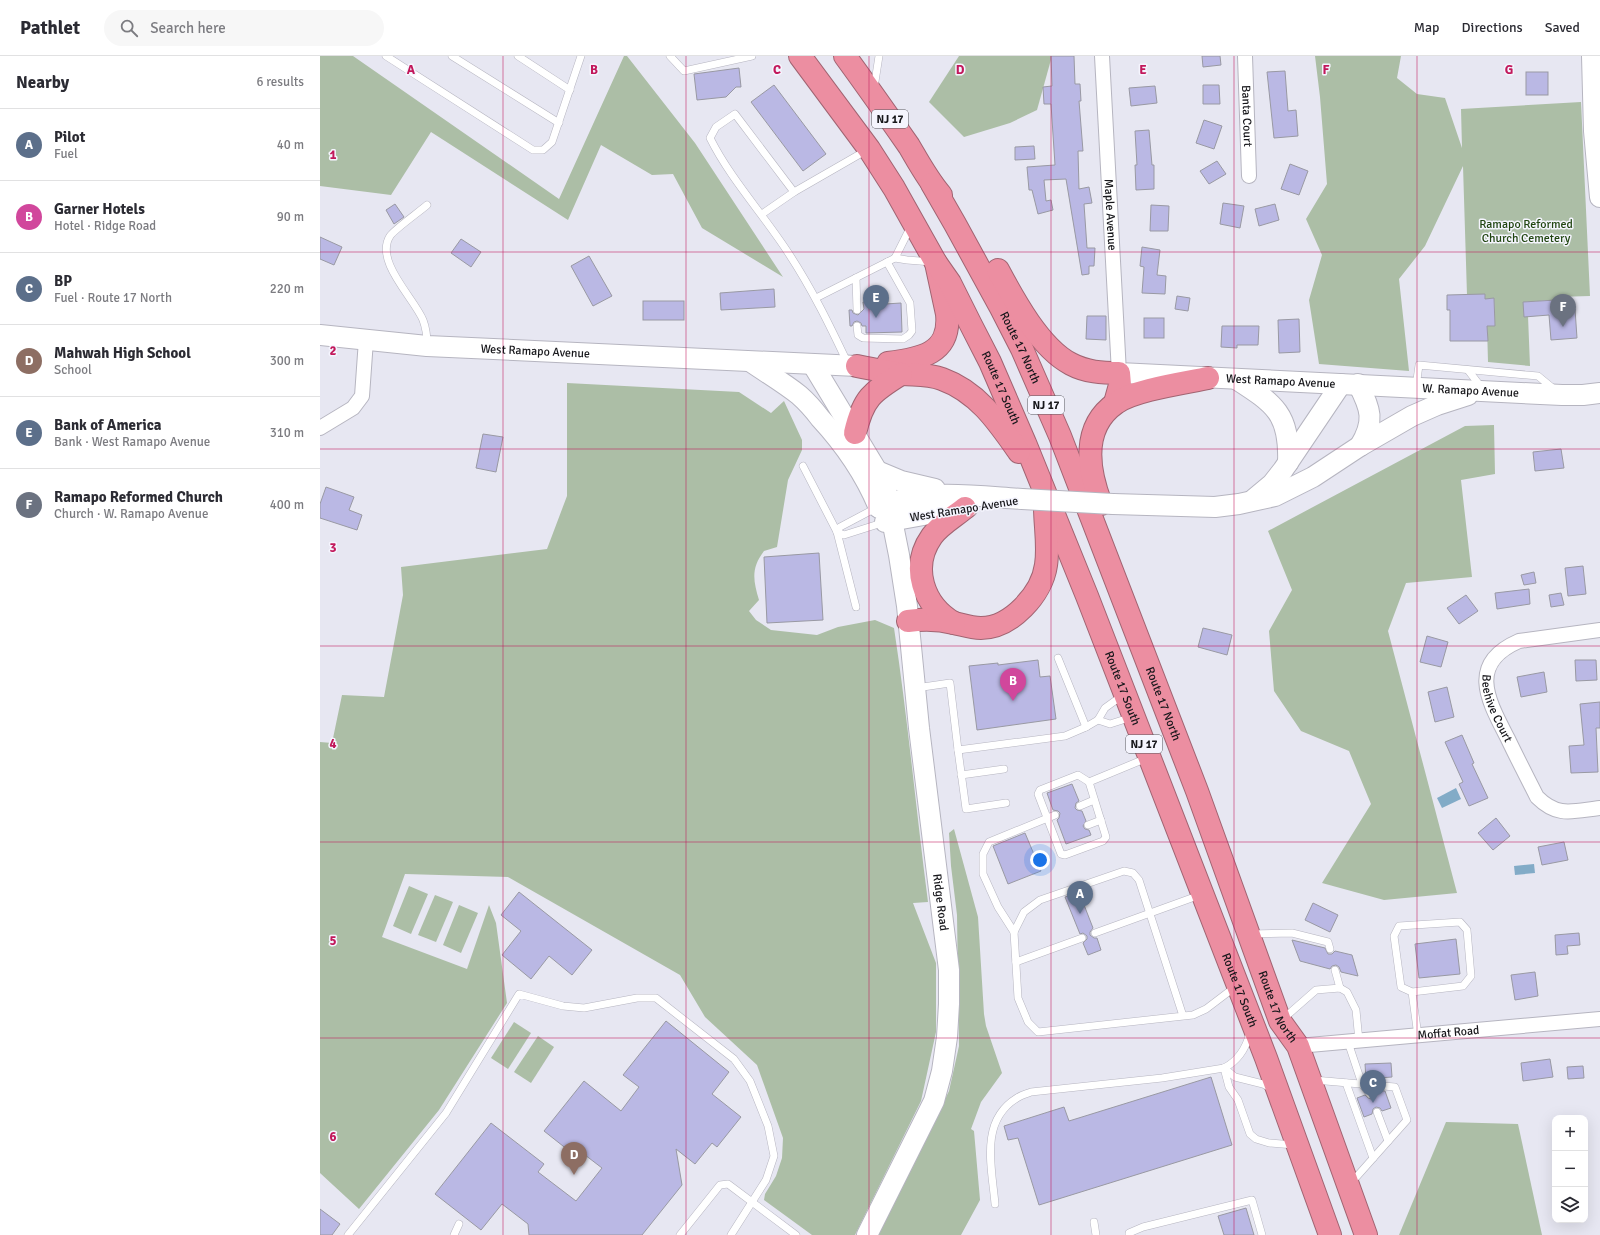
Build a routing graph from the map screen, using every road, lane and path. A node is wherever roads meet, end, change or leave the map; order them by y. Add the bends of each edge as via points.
1 (386, 56) edge
2 (452, 56) edge
3 (518, 56) edge
4 (581, 56) edge
5 (670, 56) edge
6 (752, 56) edge
7 (800, 56) edge
8 (845, 56) edge
9 (879, 56) edge
10 (1102, 56) edge
11 (1245, 56) edge
12 (1592, 56) edge
13 (570, 90) junction
14 (873, 94) junction
15 (559, 123) junction
16 (869, 149) junction
17 (1249, 176) dead end
18 (932, 184) junction
19 (794, 192) junction
20 (1600, 197) edge
21 (427, 205) dead end
22 (762, 214) junction
23 (913, 222) junction
24 (895, 258) junction
25 (887, 262) junction
26 (936, 262) junction
27 (856, 278) junction
28 (816, 298) junction
29 (857, 310) dead end
30 (857, 326) dead end
31 (320, 335) edge
32 (366, 340) junction
33 (427, 346) junction
34 (751, 362) junction
35 (813, 365) junction
36 (853, 366) junction
37 (1468, 370) junction
38 (901, 374) junction
39 (1119, 374) junction
40 (1208, 378) junction
41 (1236, 379) junction
42 (1350, 384) junction
43 (1416, 387) junction
44 (1483, 390) junction
45 (1600, 393) edge
46 (1562, 395) junction
47 (1115, 403) junction
48 (320, 428) edge
49 (855, 433) junction
50 (1360, 446) junction
51 (1288, 463) junction
52 (802, 466) dead end
53 (878, 471) junction
54 (1044, 490) junction
55 (1250, 501) junction
56 (971, 502) junction
57 (886, 513) junction
58 (837, 532) junction
59 (856, 607) dead end
60 (908, 621) junction
61 (954, 623) junction
62 (1600, 630) edge
63 (1138, 636) junction
64 (1058, 658) dead end
65 (915, 688) junction
66 (1124, 693) junction
67 (1133, 717) junction
68 (1098, 720) junction
69 (1086, 727) junction
70 (958, 750) junction
71 (1149, 757) junction
72 (1004, 769) dead end
73 (961, 774) junction
74 (1088, 782) junction
75 (1094, 800) junction
76 (1006, 804) dead end
77 (1080, 806) dead end
78 (1600, 808) edge
79 (1055, 815) dead end
80 (1048, 818) junction
81 (1101, 820) junction
82 (1088, 825) dead end
83 (1062, 835) dead end
84 (1055, 838) junction
85 (1202, 895) junction
86 (1150, 914) junction
87 (1014, 932) junction
88 (1095, 933) dead end
89 (1248, 934) junction
90 (1082, 938) dead end
91 (1330, 949) dead end
92 (1016, 962) junction
93 (1335, 970) dead end
94 (1237, 986) junction
95 (1340, 988) junction
96 (1412, 992) junction
97 (1183, 1016) junction
98 (1600, 1019) edge
99 (1280, 1021) junction
100 (1252, 1025) junction
101 (1418, 1036) junction
102 (1353, 1042) junction
103 (1298, 1046) junction
104 (1224, 1068) junction
105 (1310, 1080) junction
106 (1346, 1083) junction
107 (1362, 1084) junction
108 (1278, 1092) junction
109 (1370, 1094) dead end
110 (1377, 1112) dead end
111 (1388, 1141) junction
112 (1298, 1145) junction
113 (1374, 1158) junction
114 (1349, 1186) junction
115 (752, 1202) junction
116 (995, 1204) dead end
117 (1094, 1222) dead end
118 (460, 1224) dead end
119 (1326, 1231) edge
120 (348, 1235) edge
121 (454, 1235) edge
122 (680, 1235) edge
123 (731, 1235) edge
124 (796, 1235) edge
125 (867, 1235) edge
126 (1096, 1235) edge
127 (1129, 1235) edge
128 (1262, 1235) edge
129 (1366, 1235) edge

1 - 15 lane via 533,150 543,150 552,142
2 - 15 lane
3 - 13 lane
4 - 13 lane
5 - 6 lane via 684,71
7 - 16 highway, NJ 17
8 - 14 highway, NJ 17
9 - 14 lane
10 - 39 street, Maple Avenue
11 - 17 street, Banta Court
12 - 20 street via 1594,131
13 - 15 lane
14 - 18 highway, NJ 17
16 - 19 lane
16 - 23 highway, NJ 17
18 - 39 highway via 991,257 1023,314 1052,350 1078,368 1098,373
18 - 63 highway, Route 17 North / NJ 17 via 1022,349 1060,436
19 - 22 lane
19 - 22 lane via 735,114 716,127 710,138 720,158
21 - 33 lane via 390,235 385,246 389,264 422,319 427,335
22 - 28 lane
23 - 24 lane
23 - 26 highway, NJ 17
24 - 25 lane
24 - 26 lane
25 - 27 lane
25 - 30 lane via 910,303 912,331 903,338 863,338 858,335
26 - 36 highway via 948,322 941,343 928,355 918,359
26 - 54 highway, Route 17 South / NJ 17 via 950,283 990,362
27 - 28 lane
27 - 29 lane
28 - 36 lane
31 - 32 street, West Ramapo Avenue
32 - 33 street, West Ramapo Avenue
32 - 48 street via 362,396 352,408
33 - 34 street, West Ramapo Avenue
34 - 35 street, West Ramapo Avenue
34 - 57 street via 800,396 828,426 859,467
35 - 36 street, West Ramapo Avenue
35 - 49 street
36 - 38 highway
37 - 43 lane via 1419,365
37 - 44 lane
37 - 46 lane via 1538,376
38 - 49 highway via 868,398 861,411
38 - 54 highway via 942,379 974,397 993,416
39 - 40 street, West Ramapo Avenue
39 - 47 highway via 1120,384
40 - 41 street, West Ramapo Avenue
40 - 47 highway via 1131,396
41 - 42 street, West Ramapo Avenue
41 - 51 street via 1276,409 1288,439
42 - 43 street, W. Ramapo Avenue
42 - 50 street via 1367,403 1370,416 1367,435
42 - 51 street, West Ramapo Avenue
43 - 44 street, W. Ramapo Avenue
44 - 46 street, W. Ramapo Avenue
44 - 50 street, West Ramapo Avenue via 1425,410
45 - 46 street, W. Ramapo Avenue
47 - 63 highway via 1099,421 1095,430 1090,447 1090,463 1094,486 1116,543
49 - 53 street
50 - 55 street, West Ramapo Avenue via 1289,491
51 - 55 street, West Ramapo Avenue via 1272,484
52 - 58 lane
53 - 56 street
53 - 57 street via 886,490
54 - 61 highway via 1046,565 1041,581 1031,597 1018,612 996,626 980,628
54 - 66 highway, Route 17 South / NJ 17
55 - 56 street, West Ramapo Avenue, bridge via 1215,507 1022,499
56 - 57 street, West Ramapo Avenue
56 - 61 highway via 933,535 925,549 922,564 924,587 930,601 941,614
57 - 58 lane via 840,527
57 - 58 lane via 844,535
57 - 60 street, Ridge Road via 899,556
58 - 59 lane
60 - 61 highway via 930,619
60 - 65 street, Ridge Road
62 - 78 street, Beehive Court via 1519,641 1507,646 1490,665 1486,687 1491,706 1536,796 1555,810 1566,812
63 - 89 highway, Route 17 North / NJ 17
64 - 69 lane
65 - 70 lane via 950,683
65 - 125 street, Ridge Road via 949,970 947,1037 934,1101
66 - 67 highway, Route 17 South / NJ 17
66 - 68 lane via 1106,708
67 - 68 lane via 1110,724
67 - 71 highway, Route 17 South / NJ 17
68 - 69 lane
69 - 70 lane via 1065,736
70 - 73 lane
71 - 74 lane
71 - 85 highway, Route 17 South / NJ 17
72 - 73 lane
73 - 76 lane via 966,809
74 - 75 lane
74 - 80 lane via 1078,775 1040,790 1038,794
75 - 77 lane
75 - 81 lane
79 - 80 lane
80 - 84 lane
80 - 87 lane via 989,842 982,854 983,874 998,907
81 - 82 lane
81 - 84 lane via 1106,837 1104,841 1065,856 1061,854
83 - 84 lane
85 - 86 lane
85 - 94 highway, Route 17 South / NJ 17
86 - 87 lane via 1139,880 1133,873 1124,871 1040,900 1024,912
86 - 88 lane
86 - 97 lane
87 - 92 lane
89 - 91 lane via 1292,933 1328,942
89 - 99 highway, Route 17 North / NJ 17
90 - 92 lane
92 - 97 lane via 1018,998 1028,1022 1038,1032
93 - 95 lane
94 - 97 lane via 1206,1009
94 - 100 highway, Route 17 South / NJ 17
95 - 99 lane via 1316,990
95 - 102 lane via 1347,992 1356,1010
96 - 96 lane via 1401,987 1394,936 1399,926 1460,922 1467,930 1471,976 1463,986
96 - 101 lane
98 - 101 street, Moffat Road
99 - 103 highway, Route 17 North / NJ 17
100 - 104 lane via 1247,1043 1239,1056
100 - 108 highway, Route 17 South / NJ 17
101 - 102 street, Moffat Road
102 - 103 street, Moffat Road
102 - 107 lane
103 - 105 highway, Route 17 North / NJ 17
104 - 108 lane via 1235,1077 1263,1084
104 - 112 lane via 1229,1087 1238,1100 1250,1134 1269,1143
104 - 116 lane via 1162,1078 1031,1092 1016,1098 995,1121 990,1142
105 - 106 lane
105 - 114 highway, Route 17 North / NJ 17
106 - 107 lane
106 - 113 lane
107 - 109 lane
107 - 111 lane via 1395,1087 1407,1120
108 - 112 highway, Route 17 South / NJ 17
110 - 111 lane
111 - 113 lane
112 - 119 highway, Route 17 South / NJ 17
113 - 114 lane
114 - 129 highway, Route 17 North / NJ 17
115 - 120 lane via 766,1180 774,1156 768,1126 750,1081 734,1059 656,998 636,998 584,1008 563,1006 519,994 446,1113
115 - 122 lane via 728,1184 720,1185
115 - 123 lane
115 - 124 lane
117 - 126 lane
118 - 121 lane
127 - 128 lane via 1143,1226 1252,1200

